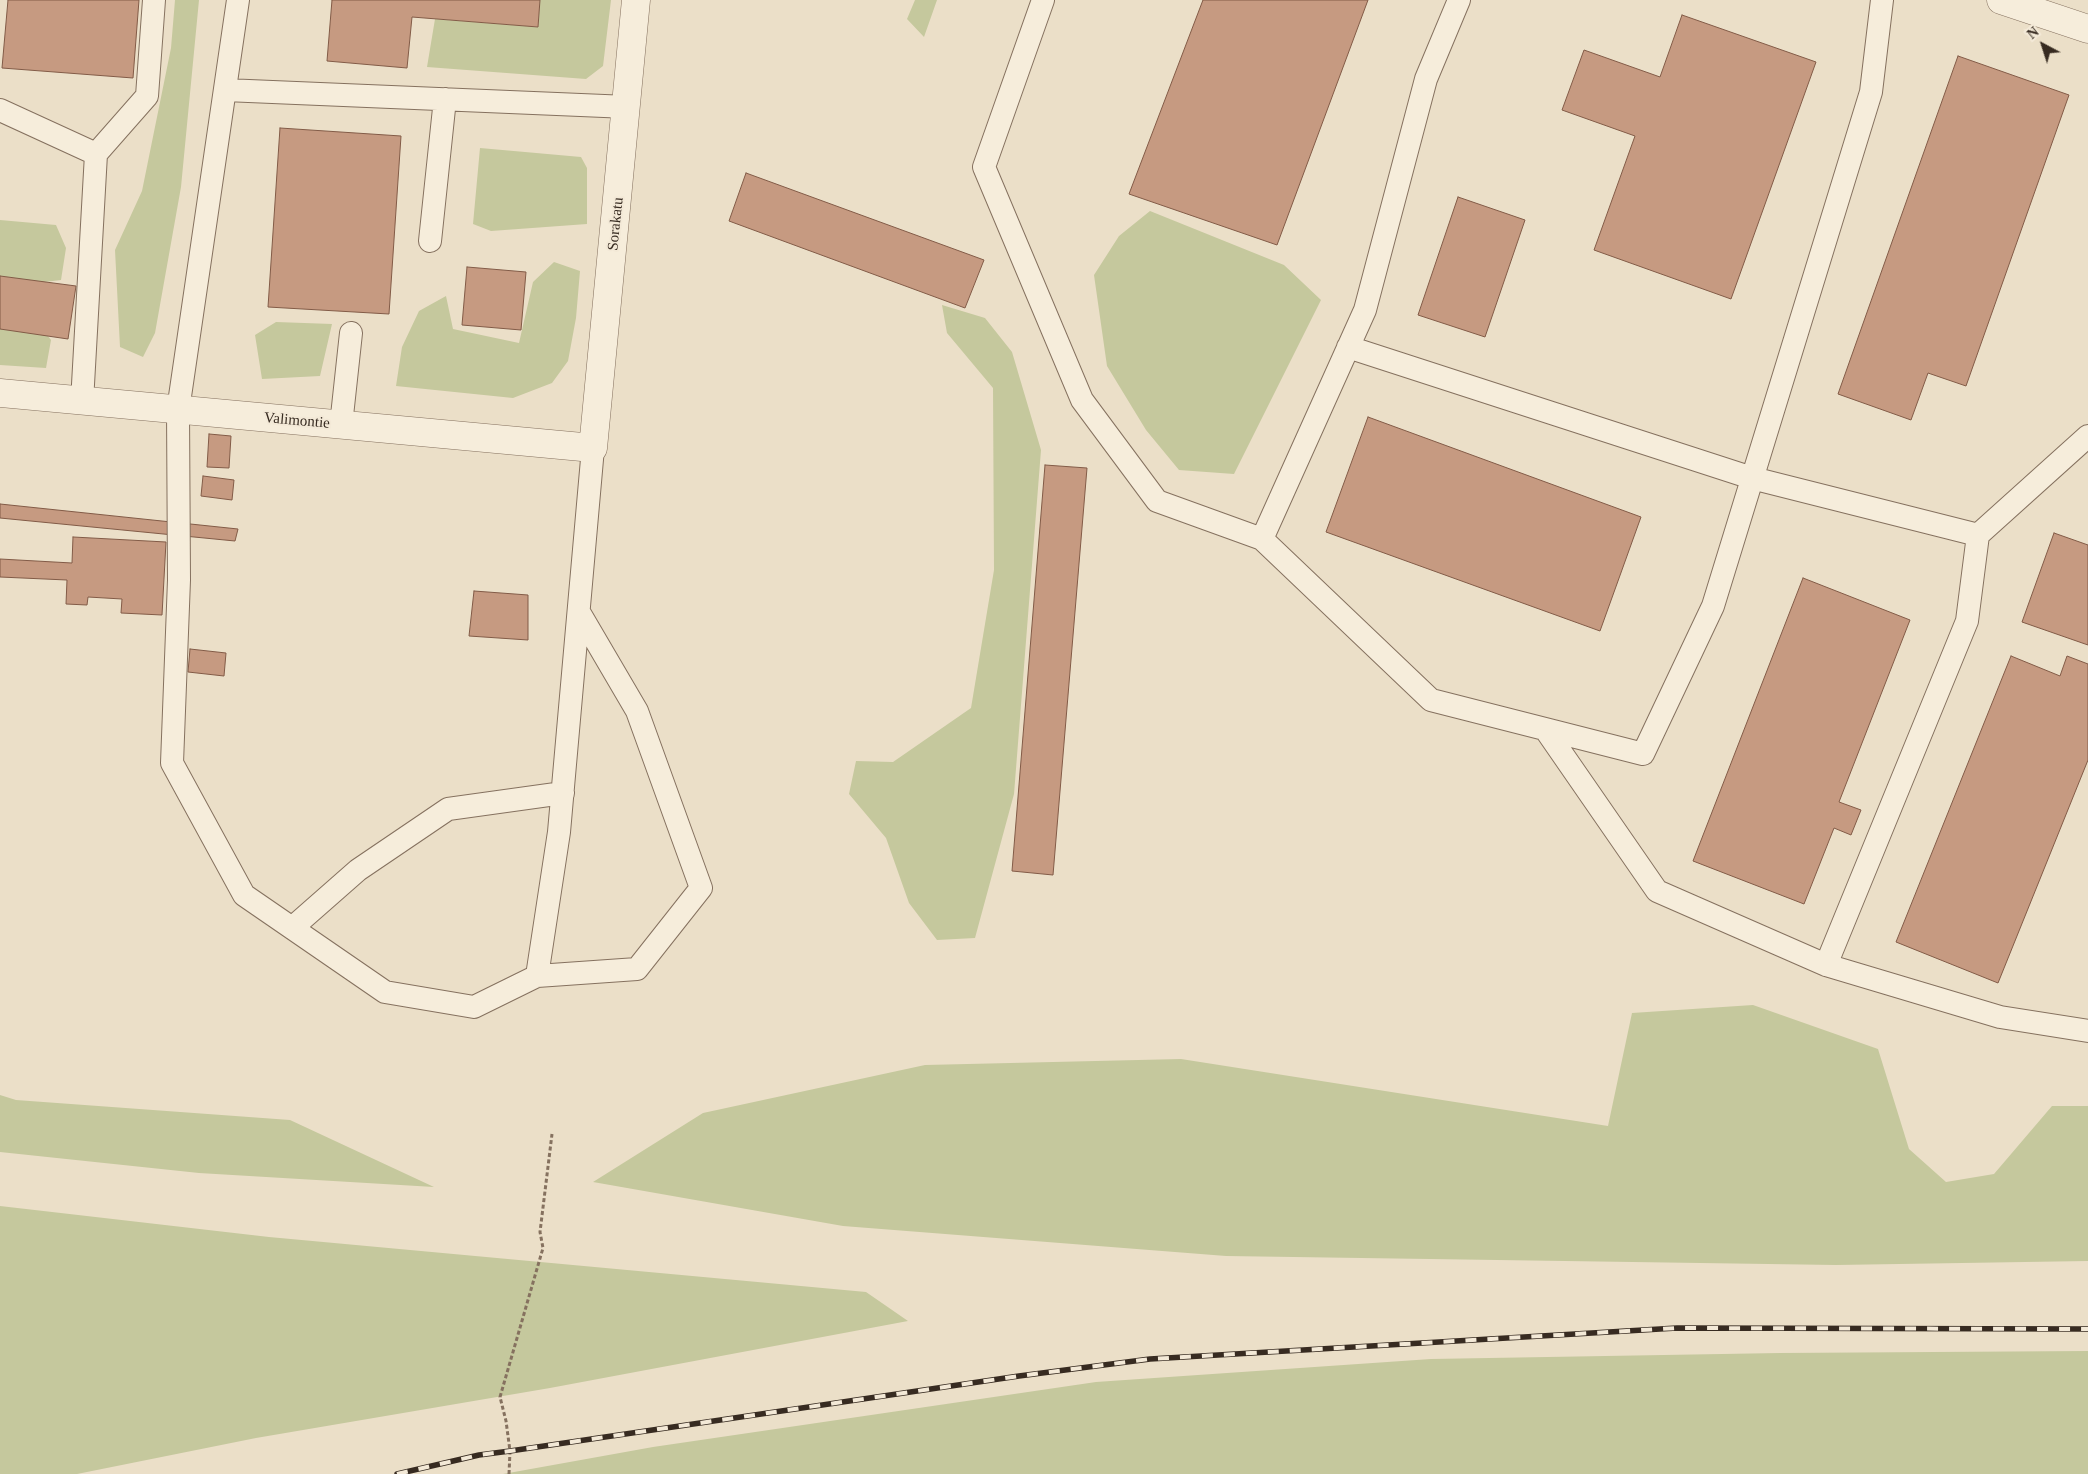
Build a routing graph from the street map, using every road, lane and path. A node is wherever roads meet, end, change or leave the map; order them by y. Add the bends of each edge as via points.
1 (154, 0) edge
2 (238, 0) edge
3 (636, 0) edge
4 (1042, 0) edge
5 (1458, 0) edge
6 (1882, 0) edge
7 (2001, 0) edge
8 (2088, 29) edge
9 (225, 90) junction
10 (445, 99) junction
11 (628, 107) junction
12 (0, 110) edge
13 (96, 154) junction
14 (430, 241) dead end
15 (351, 333) dead end
16 (1348, 347) junction
17 (0, 393) edge
18 (82, 402) junction
19 (178, 410) junction
20 (341, 425) junction
21 (2088, 436) edge
22 (593, 448) junction
23 (1752, 478) junction
24 (1978, 535) junction
25 (1262, 539) junction
26 (579, 612) junction
27 (1545, 729) junction
28 (563, 793) junction
29 (292, 928) junction
30 (1826, 965) junction
31 (537, 976) junction
32 (2088, 1031) edge
33 (552, 1134) dead end
34 (509, 1474) edge

1 - 13 lane via 147,96
2 - 9 lane
3 - 11 street, Sorakatu
4 - 25 lane via 984,167 1087,408 1157,501
5 - 16 lane via 1426,79 1365,310
6 - 23 lane via 1871,92
7 - 8 street
9 - 10 lane
9 - 19 lane
10 - 11 lane
10 - 14 lane
11 - 22 street, Sorakatu
12 - 13 lane
13 - 18 lane
15 - 20 lane
16 - 23 lane
16 - 25 lane
17 - 18 street, Valimontie
18 - 19 street, Valimontie
19 - 20 street, Valimontie
19 - 29 lane via 179,580 172,763 244,895
20 - 22 street, Valimontie
21 - 24 lane
22 - 26 lane
23 - 24 lane
23 - 27 lane via 1713,606 1643,754
24 - 30 lane via 1967,621
25 - 27 lane via 1431,700
26 - 28 lane
26 - 31 lane via 637,711 701,888 637,969
27 - 30 lane via 1657,891
28 - 29 lane via 448,809 358,870
28 - 31 lane
29 - 31 lane via 385,992 474,1007
30 - 32 lane via 2000,1017
33 - 34 path via 540,1232 543,1248 500,1397 510,1450

